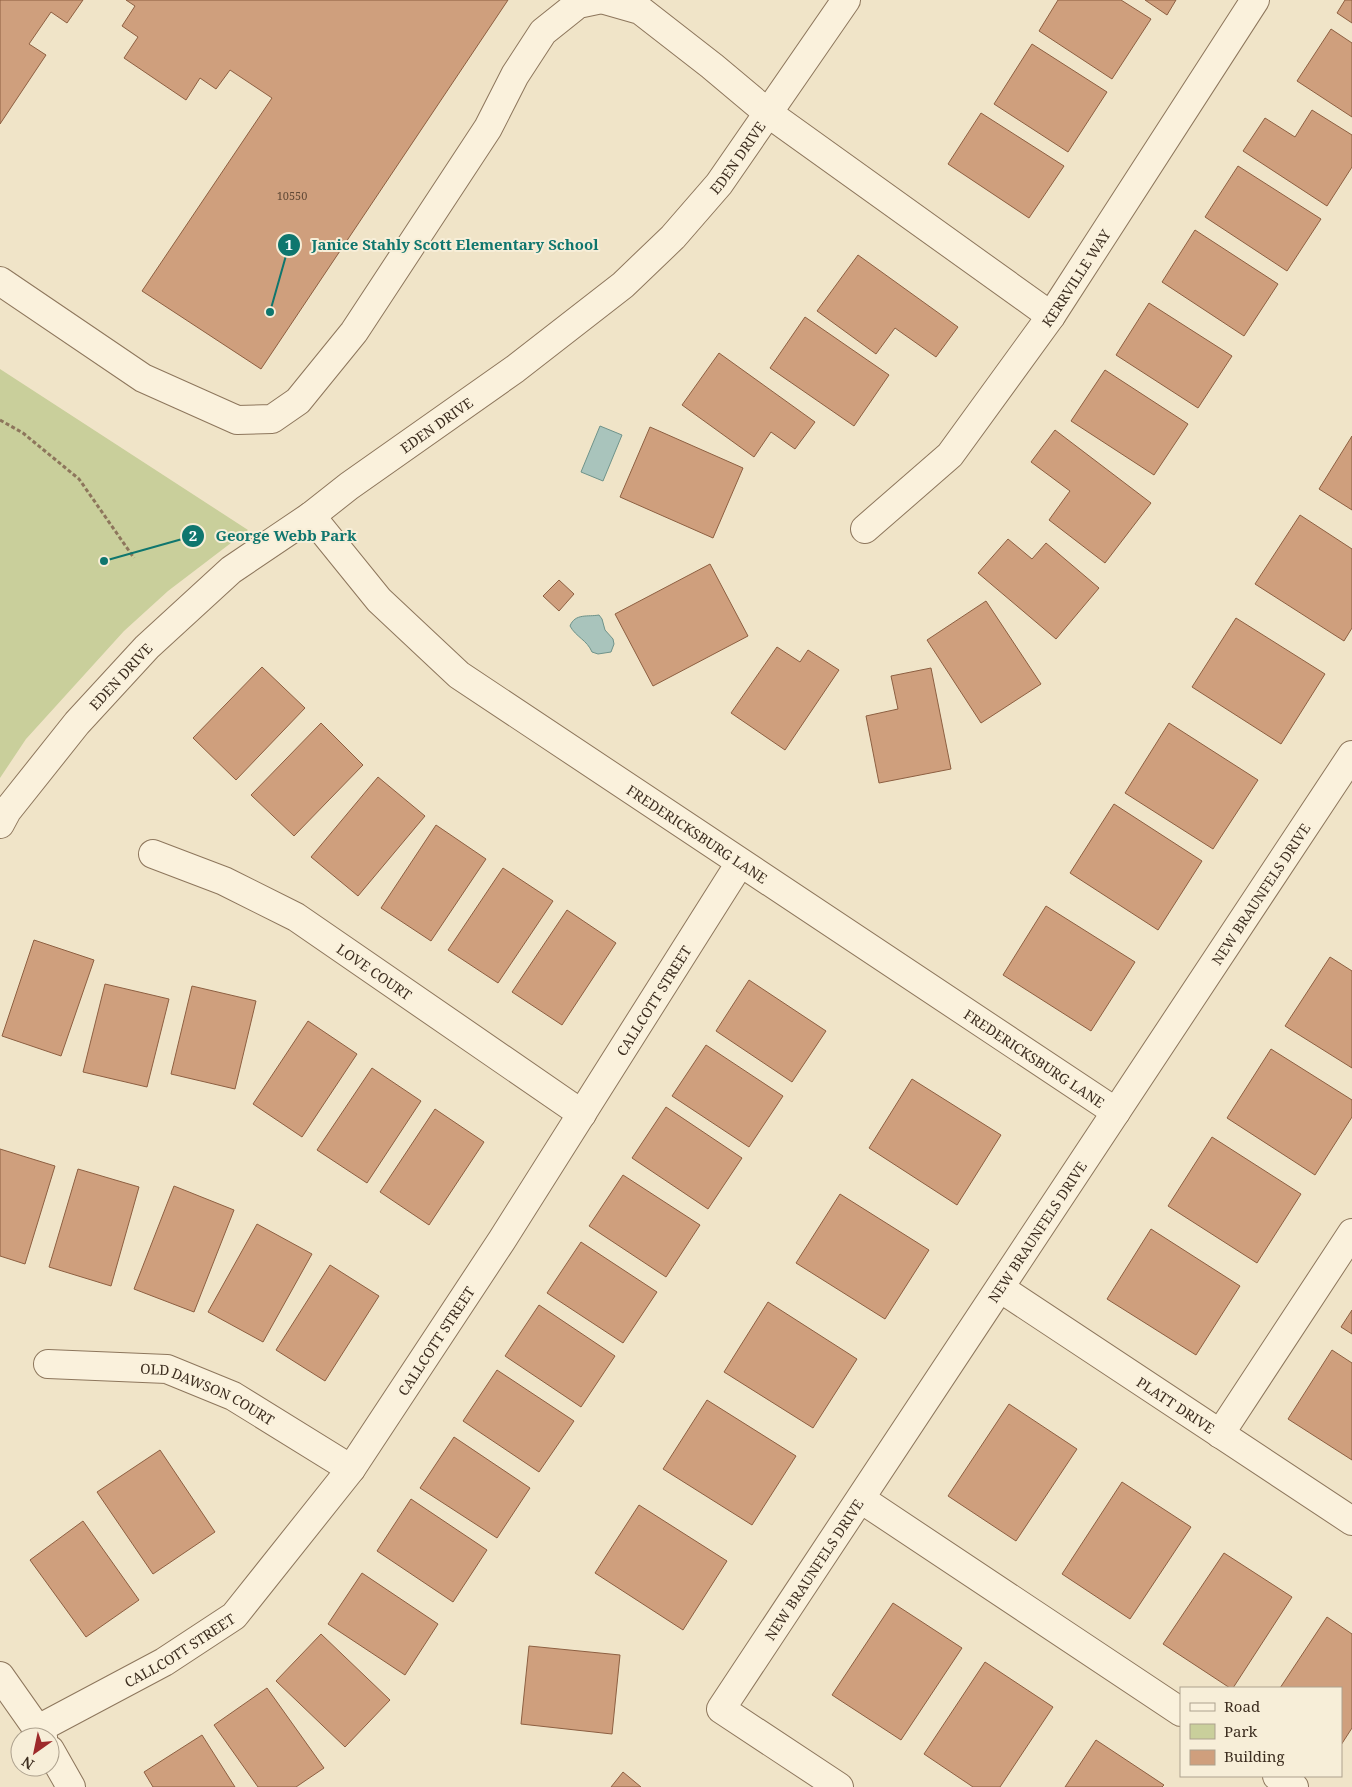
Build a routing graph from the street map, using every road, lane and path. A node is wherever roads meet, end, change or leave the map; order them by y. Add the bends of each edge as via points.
1 (597, 0) edge
2 (605, 0) edge
3 (846, 0) edge
4 (1255, 0) edge
5 (768, 113) junction
6 (0, 281) edge
7 (1051, 316) junction
8 (0, 420) edge
9 (311, 516) junction
10 (865, 529) dead end
11 (134, 558) dead end
12 (1352, 755) edge
13 (0, 824) edge
14 (153, 854) dead end
15 (740, 863) junction
16 (1116, 1112) junction
17 (582, 1114) junction
18 (1352, 1233) edge
19 (1000, 1288) junction
20 (48, 1364) dead end
21 (1220, 1434) junction
22 (351, 1469) junction
23 (861, 1499) junction
24 (1352, 1521) edge
25 (0, 1676) edge
26 (1180, 1711) edge
27 (36, 1727) edge
28 (60, 1728) edge
29 (60, 1767) edge
30 (1279, 1777) edge
31 (71, 1787) edge
32 (839, 1787) edge
33 (1294, 1787) edge

1 - 6 street via 578,4 542,32 514,75 488,128 354,332 298,401 272,420 237,420 142,378
2 - 5 street via 640,10
3 - 5 street, EDEN DRIVE
4 - 7 street, KERRVILLE WAY
5 - 7 street
5 - 9 street, EDEN DRIVE via 719,184 673,237 623,286 515,369
7 - 10 street, KERRVILLE WAY via 950,455
8 - 11 path via 23,433 79,479
9 - 13 street, EDEN DRIVE via 231,570 146,647 77,722
9 - 15 street, FREDERICKSBURG LANE via 379,600 459,674
12 - 16 street, NEW BRAUNFELS DRIVE
14 - 17 street, LOVE COURT via 224,881 296,917
15 - 16 street, FREDERICKSBURG LANE
15 - 17 street, CALLCOTT STREET
16 - 19 street, NEW BRAUNFELS DRIVE
17 - 22 street, CALLCOTT STREET
18 - 21 street
19 - 21 street, PLATT DRIVE
19 - 23 street, NEW BRAUNFELS DRIVE
20 - 22 street, OLD DAWSON COURT via 166,1369 233,1396
21 - 24 street, PLATT DRIVE
22 - 28 street, CALLCOTT STREET via 234,1616
23 - 26 street
23 - 32 street, NEW BRAUNFELS DRIVE via 722,1709
25 - 27 street
29 - 31 street
30 - 33 street

